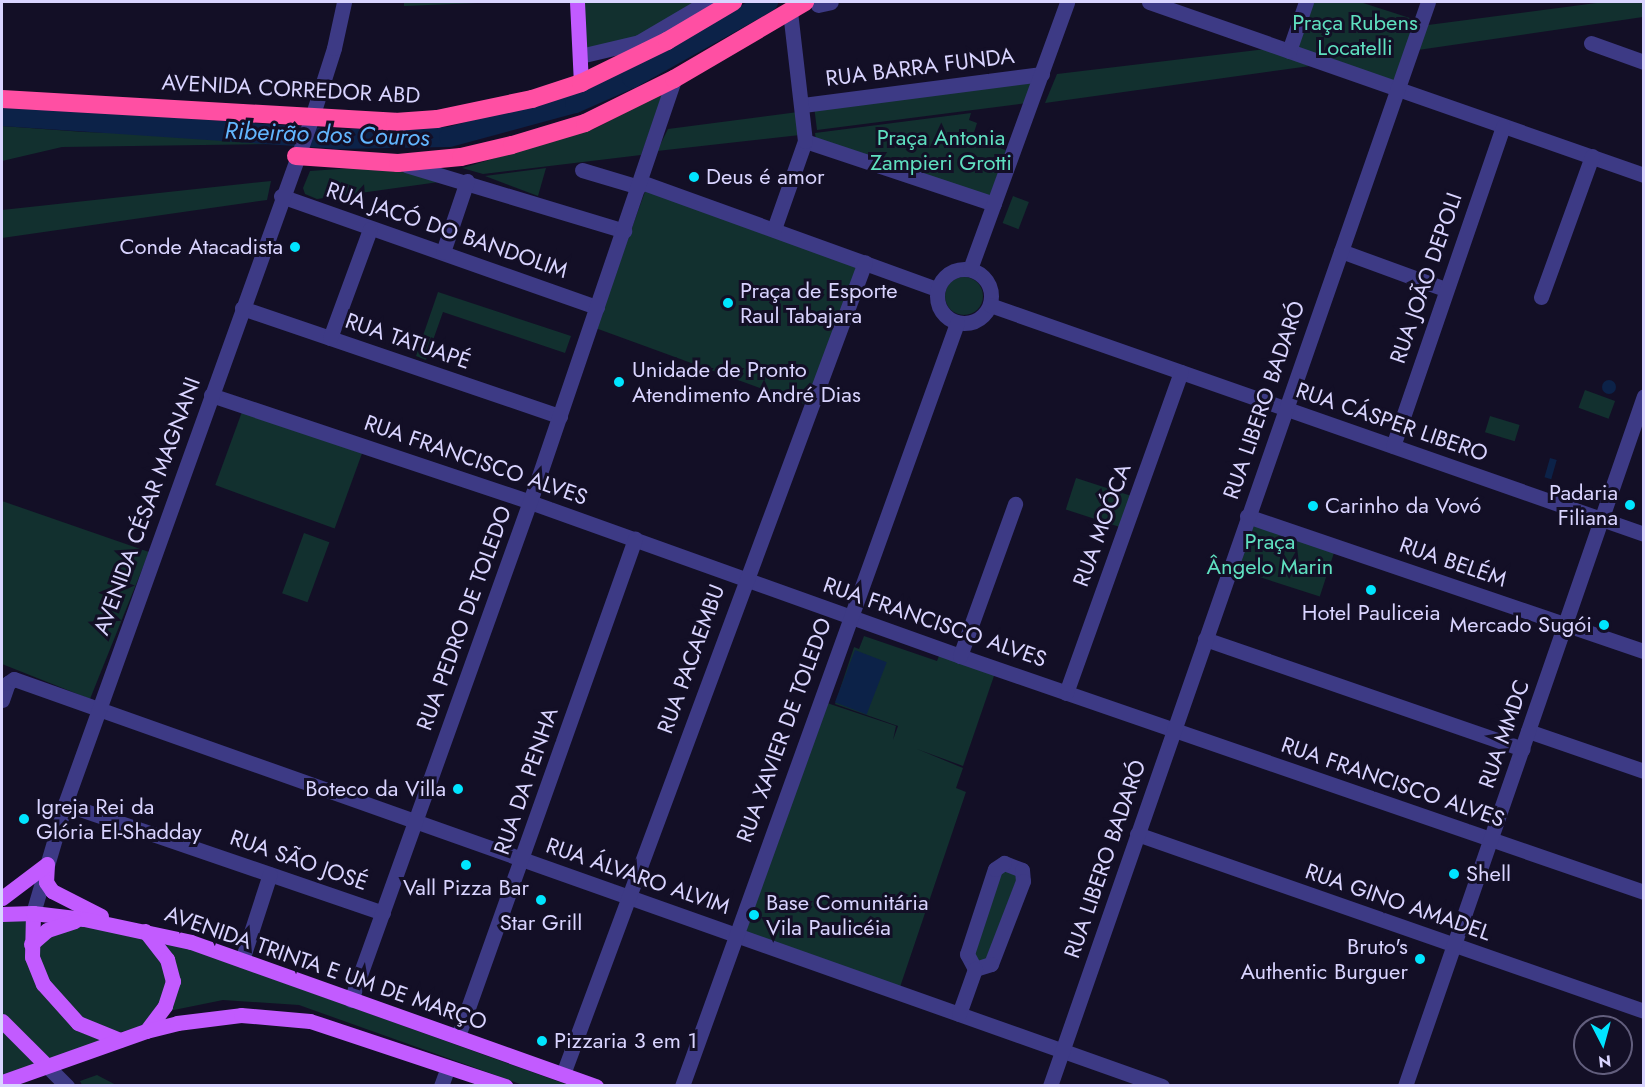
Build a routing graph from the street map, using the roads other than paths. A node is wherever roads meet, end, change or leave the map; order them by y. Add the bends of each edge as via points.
1 (344, 2) edge
2 (577, 2) edge
3 (708, 2) edge
4 (733, 2) edge
5 (1067, 2) edge
6 (1149, 2) edge
7 (1306, 2) edge
8 (1428, 2) edge
9 (811, 5) edge
10 (1185, 7) edge
11 (1591, 44) dead end
12 (1289, 51) junction
13 (580, 56) junction
14 (1644, 62) edge
15 (1042, 74) junction
16 (674, 80) junction
17 (580, 83) junction
18 (1398, 89) junction
19 (2, 99) edge
20 (803, 105) junction
21 (310, 120) junction
22 (1503, 126) junction
23 (805, 141) junction
24 (297, 152) junction
25 (1592, 156) junction
26 (399, 163) junction
27 (582, 170) dead end
28 (1644, 175) edge
29 (467, 181) junction
30 (640, 185) junction
31 (281, 196) junction
32 (994, 204) junction
33 (370, 229) junction
34 (774, 229) junction
35 (624, 231) junction
36 (1341, 251) junction
37 (443, 252) junction
38 (865, 262) junction
39 (970, 269) junction
40 (937, 289) junction
41 (1445, 290) junction
42 (1541, 297) dead end
43 (990, 305) junction
44 (597, 307) junction
45 (242, 308) junction
46 (957, 323) junction
47 (330, 338) junction
48 (1180, 372) junction
49 (211, 395) junction
50 (1642, 404) edge
51 (1283, 408) junction
52 (560, 416) junction
53 (1393, 446) junction
54 (530, 502) junction
55 (1015, 504) dead end
56 (1247, 516) junction
57 (1601, 519) junction
58 (1644, 534) edge
59 (635, 539) junction
60 (745, 578) junction
61 (848, 617) junction
62 (1565, 624) junction
63 (1205, 639) junction
64 (1644, 651) edge
65 (960, 657) junction
66 (1066, 693) junction
67 (2, 700) edge
68 (99, 710) junction
69 (1174, 729) junction
70 (1528, 731) junction
71 (1522, 749) junction
72 (1644, 771) edge
73 (65, 804) junction
74 (414, 822) junction
75 (1137, 834) junction
76 (1492, 840) junction
77 (521, 861) junction
78 (47, 864) junction
79 (270, 874) junction
80 (1644, 892) edge
81 (628, 895) junction
82 (2, 898) edge
83 (33, 913) junction
84 (383, 913) junction
85 (2, 914) edge
86 (84, 919) junction
87 (117, 924) junction
88 (145, 931) junction
89 (736, 933) junction
90 (31, 944) junction
91 (1455, 945) junction
92 (242, 960) junction
93 (975, 969) junction
94 (351, 1000) junction
95 (1644, 1011) edge
96 (959, 1014) junction
97 (2, 1021) edge
98 (146, 1031) junction
99 (458, 1036) junction
100 (120, 1040) junction
101 (1062, 1051) junction
102 (46, 1065) junction
103 (448, 1067) junction
104 (562, 1074) junction
105 (2, 1082) edge
106 (67, 1086) edge
107 (441, 1086) edge
108 (505, 1086) edge
109 (596, 1086) edge
110 (682, 1086) edge
111 (1050, 1086) edge
112 (1162, 1086) edge
113 (1405, 1086) edge

1 - 21 street, AVENIDA CÉSAR MAGNANI via 334,48
2 - 13 main road
3 - 13 street via 639,42
4 - 17 highway, AVENIDA CORREDOR ABD via 667,41
5 - 15 street
6 - 10 street
7 - 12 street
8 - 18 street, RUA LIBERO BADARÓ
9 - 16 highway
9 - 20 street
10 - 12 street
11 - 14 street
12 - 18 street
13 - 17 main road
15 - 20 street, RUA BARRA FUNDA
15 - 32 street
16 - 26 highway via 585,123 461,157
16 - 30 street, RUA PEDRO DE TOLEDO
17 - 21 highway, AVENIDA CORREDOR ABD via 510,104 437,119
18 - 22 street
18 - 36 street, RUA LIBERO BADARÓ
19 - 21 highway, AVENIDA CORREDOR ABD
20 - 23 street
21 - 24 street, AVENIDA CÉSAR MAGNANI
22 - 25 street
22 - 41 street, RUA JOÃO DEPOLI
23 - 32 street
23 - 34 street
24 - 26 highway
24 - 31 street, AVENIDA CÉSAR MAGNANI
25 - 28 street
25 - 42 street
26 - 29 street
27 - 30 street
29 - 35 street
29 - 37 street
30 - 34 street
30 - 35 street, RUA PEDRO DE TOLEDO
31 - 33 street, RUA JACÓ DO BANDOLIM
31 - 45 street, AVENIDA CÉSAR MAGNANI
32 - 39 street
33 - 37 street, RUA JACÓ DO BANDOLIM
33 - 47 street
34 - 38 street
35 - 44 street, RUA PEDRO DE TOLEDO
36 - 41 street
36 - 51 street, RUA LIBERO BADARÓ
37 - 44 street, RUA JACÓ DO BANDOLIM
38 - 40 street
38 - 60 street, RUA PACAEMBU
39 - 40 street via 956,270 944,277
39 - 43 street via 989,283
40 - 46 street via 939,308
41 - 53 street, RUA JOÃO DEPOLI
43 - 46 street via 976,321
43 - 48 street, RUA CÁSPER LIBERO
44 - 52 street, RUA PEDRO DE TOLEDO
45 - 47 street, RUA TATUAPÉ
45 - 49 street, AVENIDA CÉSAR MAGNANI
46 - 61 street, RUA XAVIER DE TOLEDO
47 - 52 street, RUA TATUAPÉ
48 - 51 street, RUA CÁSPER LIBERO
48 - 66 street, RUA MOÓCA
49 - 54 street, RUA FRANCISCO ALVES
49 - 68 street, AVENIDA CÉSAR MAGNANI
50 - 57 street, RUA MMDC
51 - 53 street, RUA CÁSPER LIBERO
51 - 56 street, RUA LIBERO BADARÓ
52 - 54 street, RUA PEDRO DE TOLEDO
53 - 57 street, RUA CÁSPER LIBERO
54 - 59 street, RUA FRANCISCO ALVES
54 - 74 street, RUA PEDRO DE TOLEDO
55 - 65 street
56 - 62 street, RUA BELÉM
56 - 63 street, RUA LIBERO BADARÓ
57 - 58 street, RUA CÁSPER LIBERO
57 - 62 street, RUA MMDC
59 - 60 street, RUA FRANCISCO ALVES
59 - 77 street, RUA DA PENHA
60 - 61 street, RUA FRANCISCO ALVES
60 - 81 street, RUA PACAEMBU
61 - 65 street, RUA FRANCISCO ALVES
61 - 89 street, RUA XAVIER DE TOLEDO
62 - 64 street, RUA BELÉM
62 - 70 street, RUA MMDC
63 - 69 street, RUA LIBERO BADARÓ
63 - 71 street
65 - 66 street, RUA FRANCISCO ALVES
66 - 69 street, RUA FRANCISCO ALVES
67 - 68 street, RUA ÁLVARO ALVIM via 8,682 14,679
68 - 73 street, AVENIDA CÉSAR MAGNANI
68 - 74 street, RUA ÁLVARO ALVIM
69 - 75 street, RUA LIBERO BADARÓ
69 - 76 street, RUA FRANCISCO ALVES
70 - 71 street, RUA MMDC
70 - 72 street
71 - 76 street, RUA MMDC
73 - 78 street, AVENIDA CÉSAR MAGNANI
73 - 79 street, RUA SÃO JOSÉ
74 - 77 street, RUA ÁLVARO ALVIM
74 - 84 street, RUA PEDRO DE TOLEDO
75 - 91 street, RUA GINO AMADEL
75 - 101 street, RUA LIBERO BADARÓ
76 - 80 street, RUA FRANCISCO ALVES
76 - 91 street, RUA MMDC
77 - 81 street, RUA ÁLVARO ALVIM
77 - 99 street, RUA DA PENHA
78 - 82 main road
78 - 83 street, AVENIDA CÉSAR MAGNANI
78 - 87 main road via 46,882 52,891
79 - 84 street, RUA SÃO JOSÉ
79 - 92 street
81 - 89 street, RUA ÁLVARO ALVIM
81 - 104 street, RUA PACAEMBU
83 - 85 main road, AVENIDA TRINTA E UM DE MARÇO
83 - 86 main road, AVENIDA TRINTA E UM DE MARÇO
83 - 90 main road
84 - 94 street, RUA PEDRO DE TOLEDO
86 - 87 main road, AVENIDA TRINTA E UM DE MARÇO
86 - 90 main road via 47,930
87 - 88 main road, AVENIDA TRINTA E UM DE MARÇO
88 - 92 main road, AVENIDA TRINTA E UM DE MARÇO
88 - 98 main road via 167,959 172,981 161,1013
89 - 96 street, RUA ÁLVARO ALVIM
89 - 110 street, RUA XAVIER DE TOLEDO
90 - 100 main road via 39,978 65,1012 86,1029
91 - 95 street, RUA GINO AMADEL
91 - 113 street, RUA MMDC
92 - 94 main road, AVENIDA TRINTA E UM DE MARÇO
93 - 93 street via 991,964 1023,881 1019,867 1004,863 995,869 967,954
93 - 96 street
94 - 99 main road, AVENIDA TRINTA E UM DE MARÇO
96 - 101 street, RUA ÁLVARO ALVIM
97 - 102 main road
98 - 100 main road
98 - 103 main road via 209,1018 274,1017 352,1033
99 - 104 main road, AVENIDA TRINTA E UM DE MARÇO
100 - 102 main road
101 - 111 street, RUA LIBERO BADARÓ
101 - 112 street, RUA ÁLVARO ALVIM
102 - 105 main road
102 - 106 street
103 - 107 street
103 - 108 main road
104 - 109 main road, AVENIDA TRINTA E UM DE MARÇO

